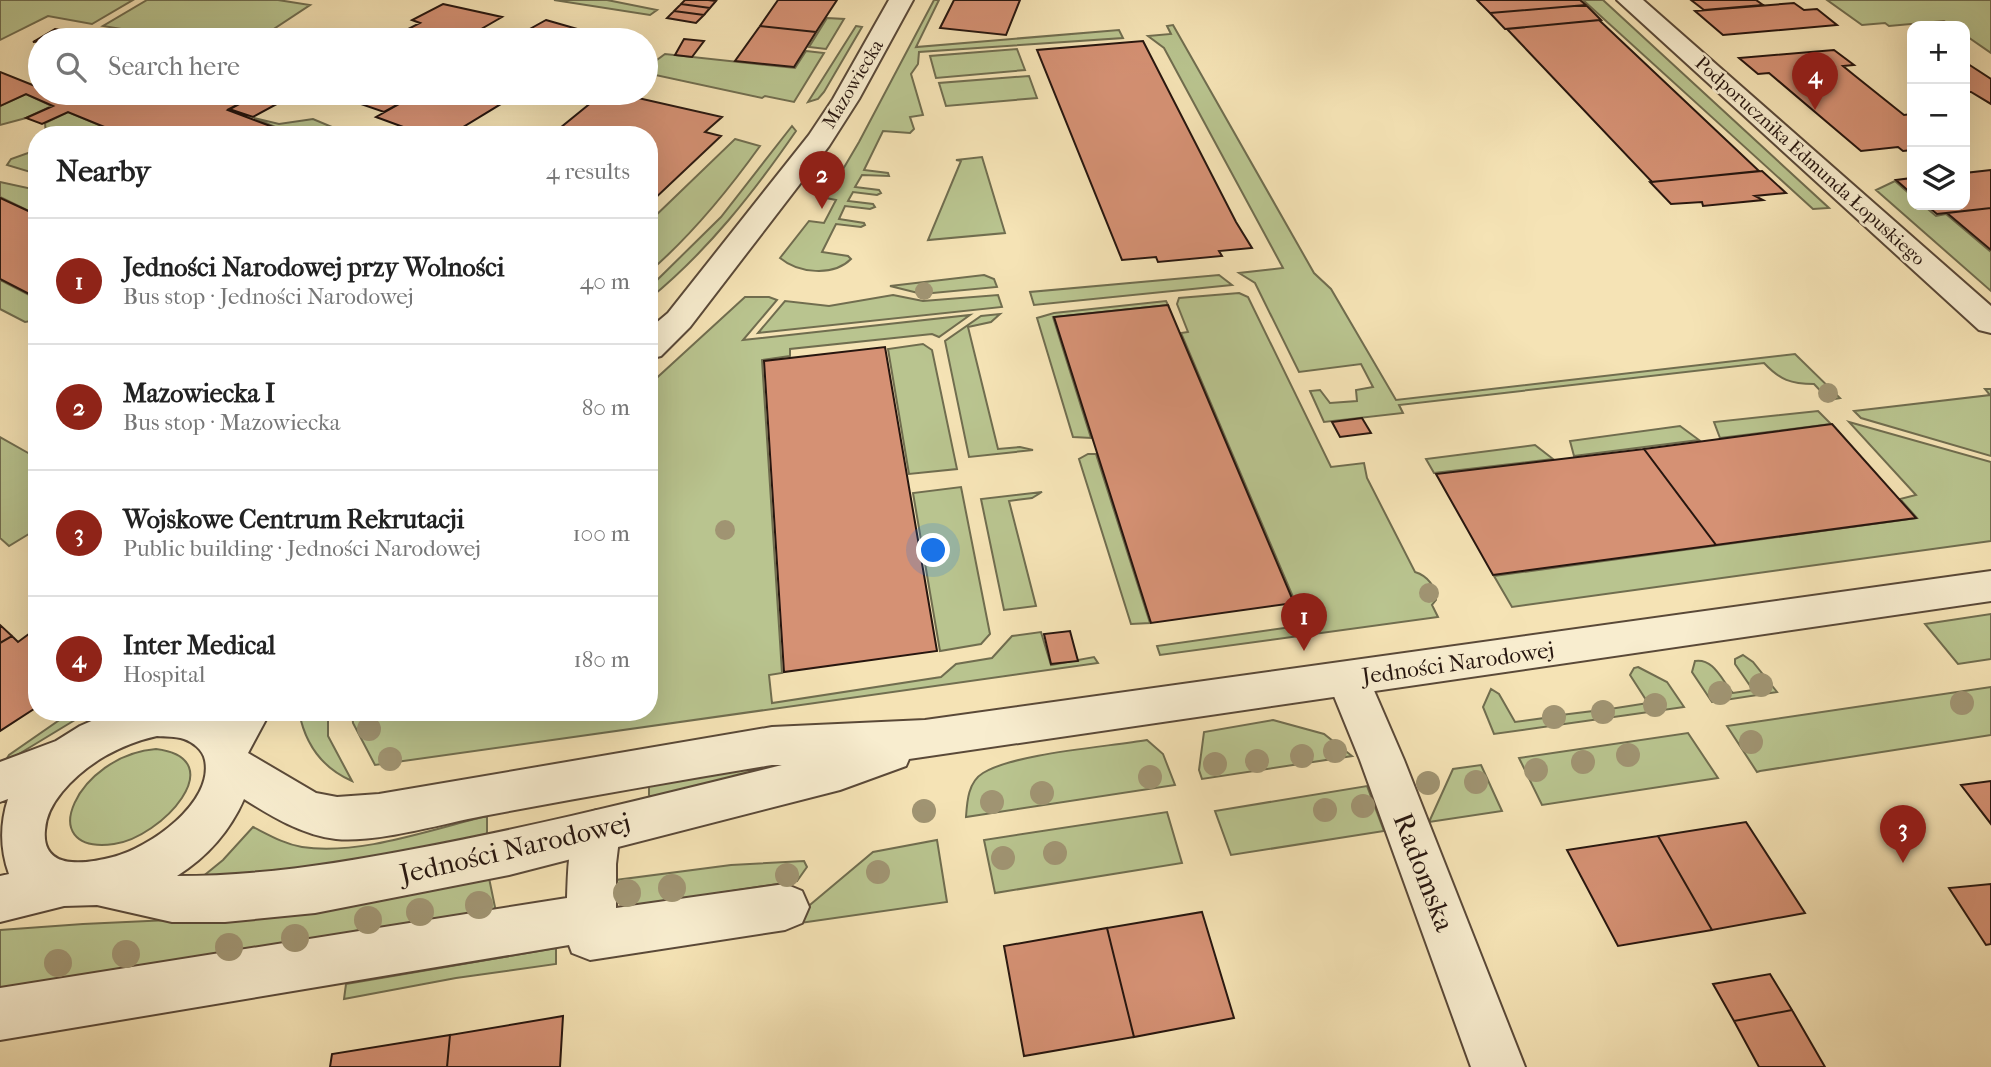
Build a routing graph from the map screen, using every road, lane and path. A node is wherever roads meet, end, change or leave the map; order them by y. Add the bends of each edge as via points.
1 (901, 0) edge
2 (1629, 0) edge
3 (722, 263) junction
4 (658, 309) edge
5 (1991, 323) edge
6 (658, 340) edge
7 (1991, 586) edge
8 (1348, 679) junction
9 (132, 721) edge
10 (191, 721) edge
11 (925, 739) junction
12 (234, 741) edge
13 (72, 755) junction
14 (0, 782) edge
15 (597, 831) junction
16 (81, 883) junction
17 (0, 900) edge
18 (785, 907) dead end
19 (591, 918) junction
20 (0, 1014) edge
21 (1498, 1067) edge

1 - 3 street, Mazowiecka via 820,140
2 - 5 street, Podporucznika Edmunda Łopuskiego
3 - 4 street, Mazowiecka
3 - 6 street, Mazowiecka via 679,320
7 - 8 street, Jedności Narodowej
8 - 11 street, Jedności Narodowej
8 - 21 street, Radomska
9 - 13 street
10 - 12 street
11 - 12 street, Jedności Narodowej via 772,746 379,815 337,818 282,800
11 - 15 street, Jedności Narodowej via 840,770
12 - 16 street via 221,798 184,844 143,870
13 - 14 street
13 - 16 street via 40,787 26,810 21,844 27,862 43,876
15 - 16 street, Jedności Narodowej via 399,875 268,896 172,899
15 - 19 street
16 - 17 street, Jedności Narodowej
18 - 19 street via 590,936
19 - 20 street

